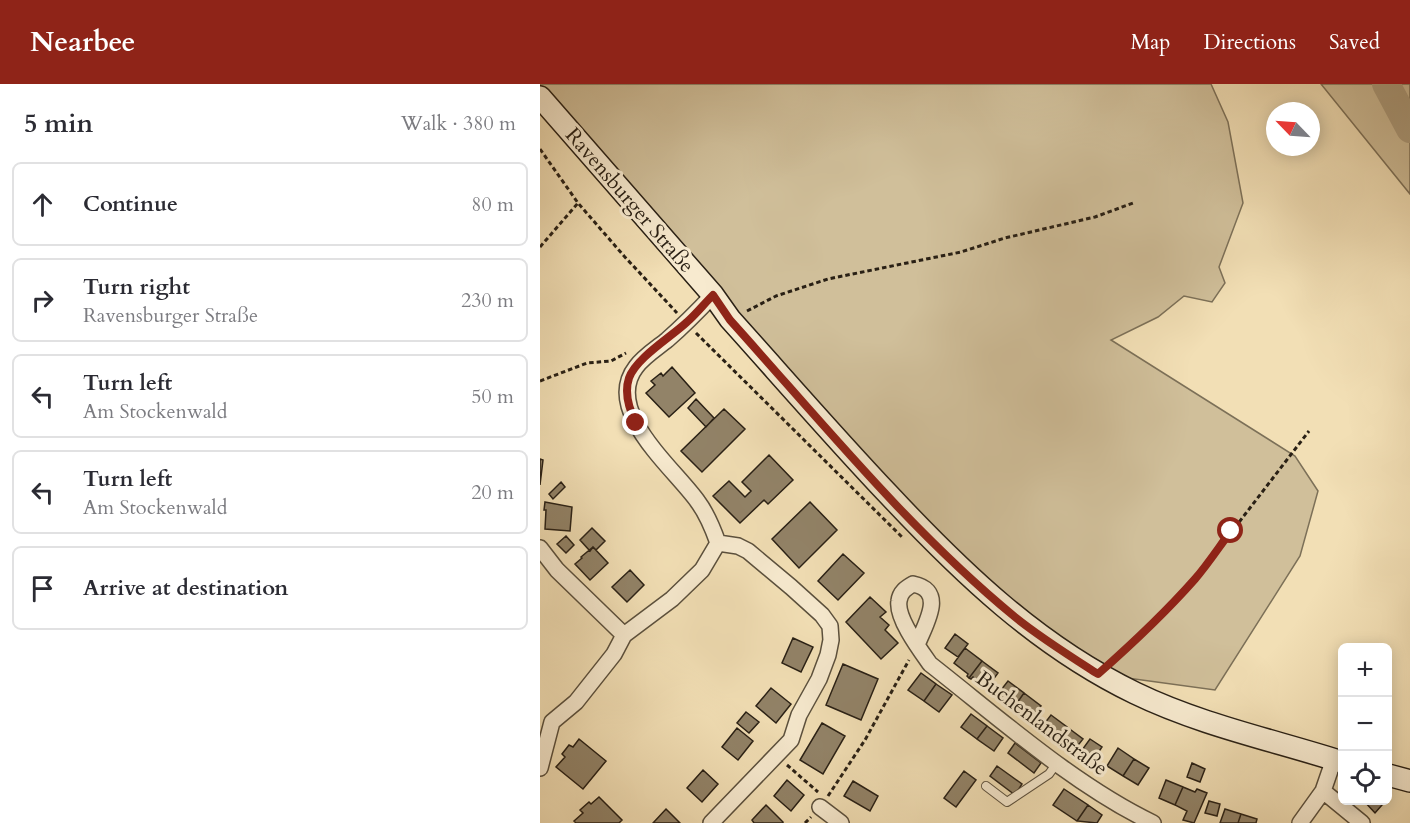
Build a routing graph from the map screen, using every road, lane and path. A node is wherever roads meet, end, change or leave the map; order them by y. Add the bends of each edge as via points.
1 (540, 97) edge
2 (578, 203) dead end
3 (1133, 203) dead end
4 (540, 247) edge
5 (713, 295) junction
6 (730, 320) junction
7 (631, 349) dead end
8 (540, 381) edge
9 (1309, 431) dead end
10 (718, 543) junction
11 (540, 548) edge
12 (624, 635) junction
13 (917, 645) joint
14 (1098, 674) junction
15 (546, 718) edge
16 (776, 756) junction
17 (1338, 760) edge
18 (1057, 763) junction
19 (540, 768) edge
20 (1392, 776) edge
21 (1410, 781) edge
22 (986, 786) dead end
23 (1323, 791) junction
24 (820, 807) joint
25 (711, 823) edge
26 (806, 823) edge
27 (841, 823) edge
28 (1153, 823) edge
29 (1300, 823) edge
30 (1362, 823) edge

1 - 5 main road, Ravensburger Straße
2 - 4 path
3 - 6 path via 1095,217 961,252 828,279 776,296
5 - 6 main road, Ravensburger Straße
5 - 10 street via 636,366 629,377 627,393 636,423 699,502
6 - 14 main road, Ravensburger Straße via 930,539 1016,618
7 - 8 path via 611,361 587,363
9 - 14 path via 1197,577
10 - 12 street via 702,570 680,592
10 - 16 street via 748,551 830,626 828,655 819,679 791,740
11 - 12 street via 557,570
12 - 15 street via 576,702
13 - 16 path via 865,740 825,799
13 - 18 street, Buchenlandstraße via 930,664
14 - 17 main road, Ravensburger Straße via 1181,713
15 - 19 street
16 - 25 street
17 - 23 street
18 - 22 lane via 1049,774 1007,802
18 - 28 street, Buchenlandstraße
20 - 21 main road
23 - 29 street
23 - 30 street
24 - 26 path
24 - 27 street

